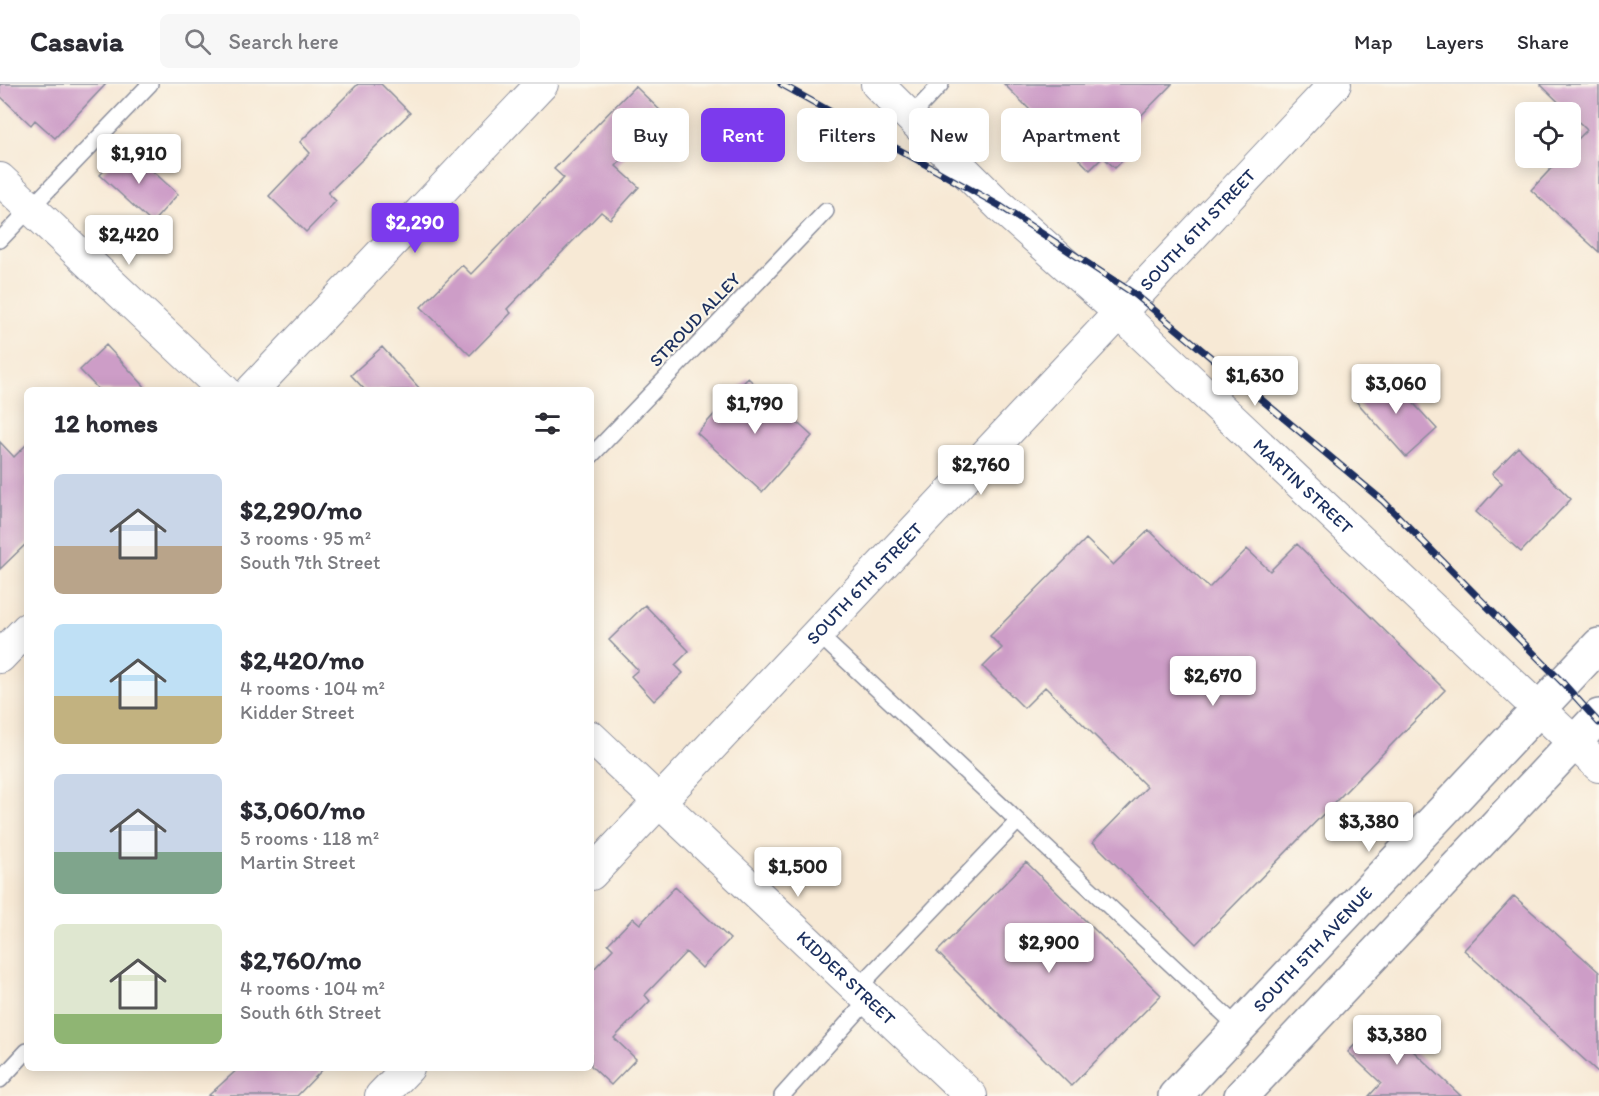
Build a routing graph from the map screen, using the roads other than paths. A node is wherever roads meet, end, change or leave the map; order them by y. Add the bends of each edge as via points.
1 (150, 84) edge
2 (542, 84) edge
3 (877, 84) edge
4 (941, 84) edge
5 (1335, 84) edge
6 (918, 108) edge
7 (909, 114) edge
8 (956, 162) edge
9 (0, 179) edge
10 (30, 207) junction
11 (826, 211) dead end
12 (0, 240) edge
13 (1119, 313) junction
14 (221, 387) edge
15 (255, 387) edge
16 (594, 453) edge
17 (24, 632) edge
18 (817, 633) junction
19 (1599, 645) edge
20 (0, 657) edge
21 (1540, 709) junction
22 (1599, 716) edge
23 (594, 740) edge
24 (1574, 743) junction
25 (1599, 766) edge
26 (659, 801) junction
27 (1017, 822) junction
28 (594, 871) edge
29 (863, 994) junction
30 (1239, 1028) junction
31 (24, 1054) edge
32 (405, 1071) edge
33 (0, 1080) edge
34 (381, 1096) edge
35 (782, 1096) edge
36 (971, 1096) edge
37 (1175, 1096) edge
38 (1241, 1096) edge

1 - 10 lane
2 - 15 street
3 - 7 street, MARTIN STREET
4 - 6 lane
5 - 13 street, SOUTH 6TH STREET
8 - 13 street, MARTIN STREET
9 - 10 street
10 - 12 lane
10 - 14 street
11 - 16 lane, STROUD ALLEY
13 - 18 street, SOUTH 6TH STREET
13 - 21 street, MARTIN STREET
17 - 20 street
18 - 26 street, SOUTH 6TH STREET
18 - 27 lane
19 - 21 street, SOUTH 5TH AVENUE
21 - 24 street, MARTIN STREET
21 - 30 street, SOUTH 5TH AVENUE
22 - 24 street
23 - 26 street, KIDDER STREET
24 - 25 street, MARTIN STREET
24 - 38 street
26 - 28 street, SOUTH 6TH STREET
26 - 29 street, KIDDER STREET
27 - 29 lane
27 - 30 lane
29 - 35 lane
29 - 36 street, KIDDER STREET
30 - 37 street, SOUTH 5TH AVENUE
31 - 33 lane
32 - 34 street

